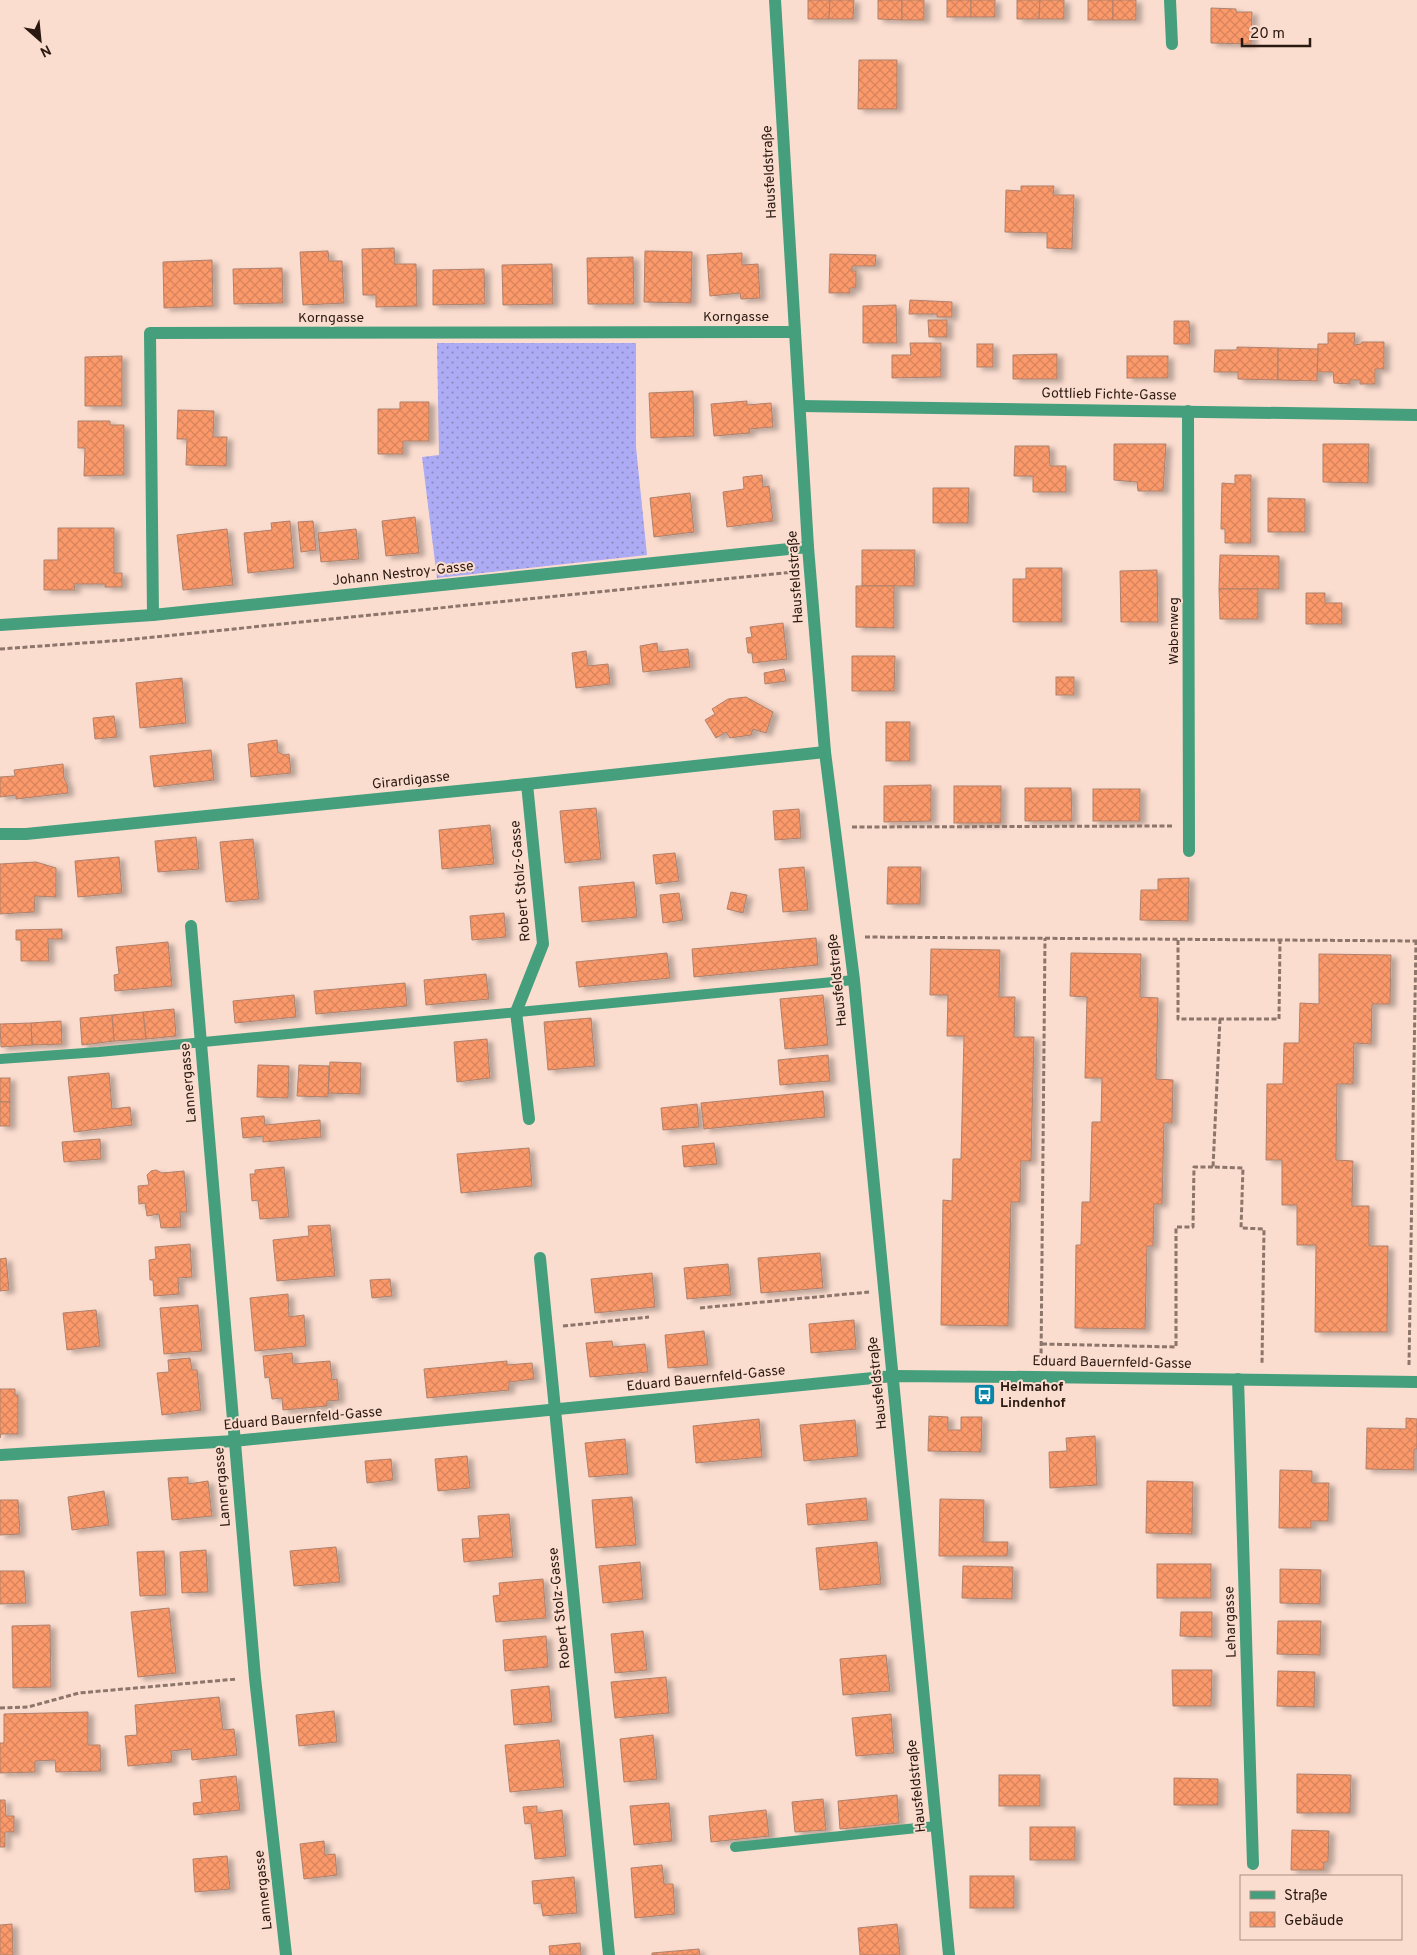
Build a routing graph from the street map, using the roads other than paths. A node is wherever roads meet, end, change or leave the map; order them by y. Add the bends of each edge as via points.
1 (775, 0) edge
2 (1170, 0) edge
3 (1172, 44) dead end
4 (795, 332) junction
5 (801, 406) junction
6 (1188, 411) junction
7 (1417, 415) edge
8 (808, 547) junction
9 (153, 615) junction
10 (0, 625) edge
11 (825, 752) junction
12 (527, 784) junction
13 (0, 834) edge
14 (1189, 851) dead end
15 (191, 926) dead end
16 (854, 980) junction
17 (516, 1012) junction
18 (200, 1043) junction
19 (0, 1059) edge
20 (529, 1119) dead end
21 (540, 1258) dead end
22 (893, 1376) junction
23 (1238, 1379) junction
24 (1413, 1382) edge
25 (555, 1409) junction
26 (234, 1441) junction
27 (0, 1454) edge
28 (936, 1826) junction
29 (735, 1847) dead end
30 (1253, 1864) dead end
31 (286, 1955) edge
32 (609, 1955) edge
33 (949, 1955) edge

1 - 4 street, Hausfeldstraße
2 - 3 street
4 - 5 street, Hausfeldstraße
4 - 9 street, Korngasse via 150,333
5 - 6 street, Gottlieb Fichte-Gasse
5 - 8 street, Hausfeldstraße
6 - 7 street, Gottlieb Fichte-Gasse
6 - 14 street, Wabenweg
8 - 9 street, Johann Nestroy-Gasse
8 - 11 street, Hausfeldstraße
9 - 10 street, Johann Nestroy-Gasse
11 - 12 street, Girardigasse
11 - 16 street, Hausfeldstraße
12 - 13 street, Girardigasse
12 - 17 street, Robert Stolz-Gasse via 543,944
15 - 18 street, Lannergasse
16 - 17 lane
16 - 22 street, Hausfeldstraße
17 - 18 lane
17 - 20 street, Robert Stolz-Gasse
18 - 19 lane
18 - 26 street, Lannergasse
21 - 25 street, Robert Stolz-Gasse
22 - 23 street, Eduard Bauernfeld-Gasse
22 - 25 street, Eduard Bauernfeld-Gasse
22 - 28 street, Hausfeldstraße
23 - 24 street, Eduard Bauernfeld-Gasse
23 - 30 street, Lehargasse
25 - 26 street, Eduard Bauernfeld-Gasse
25 - 32 street, Robert Stolz-Gasse
26 - 27 street, Eduard Bauernfeld-Gasse
26 - 31 street, Lannergasse via 255,1678
28 - 29 lane
28 - 33 street, Hausfeldstraße

